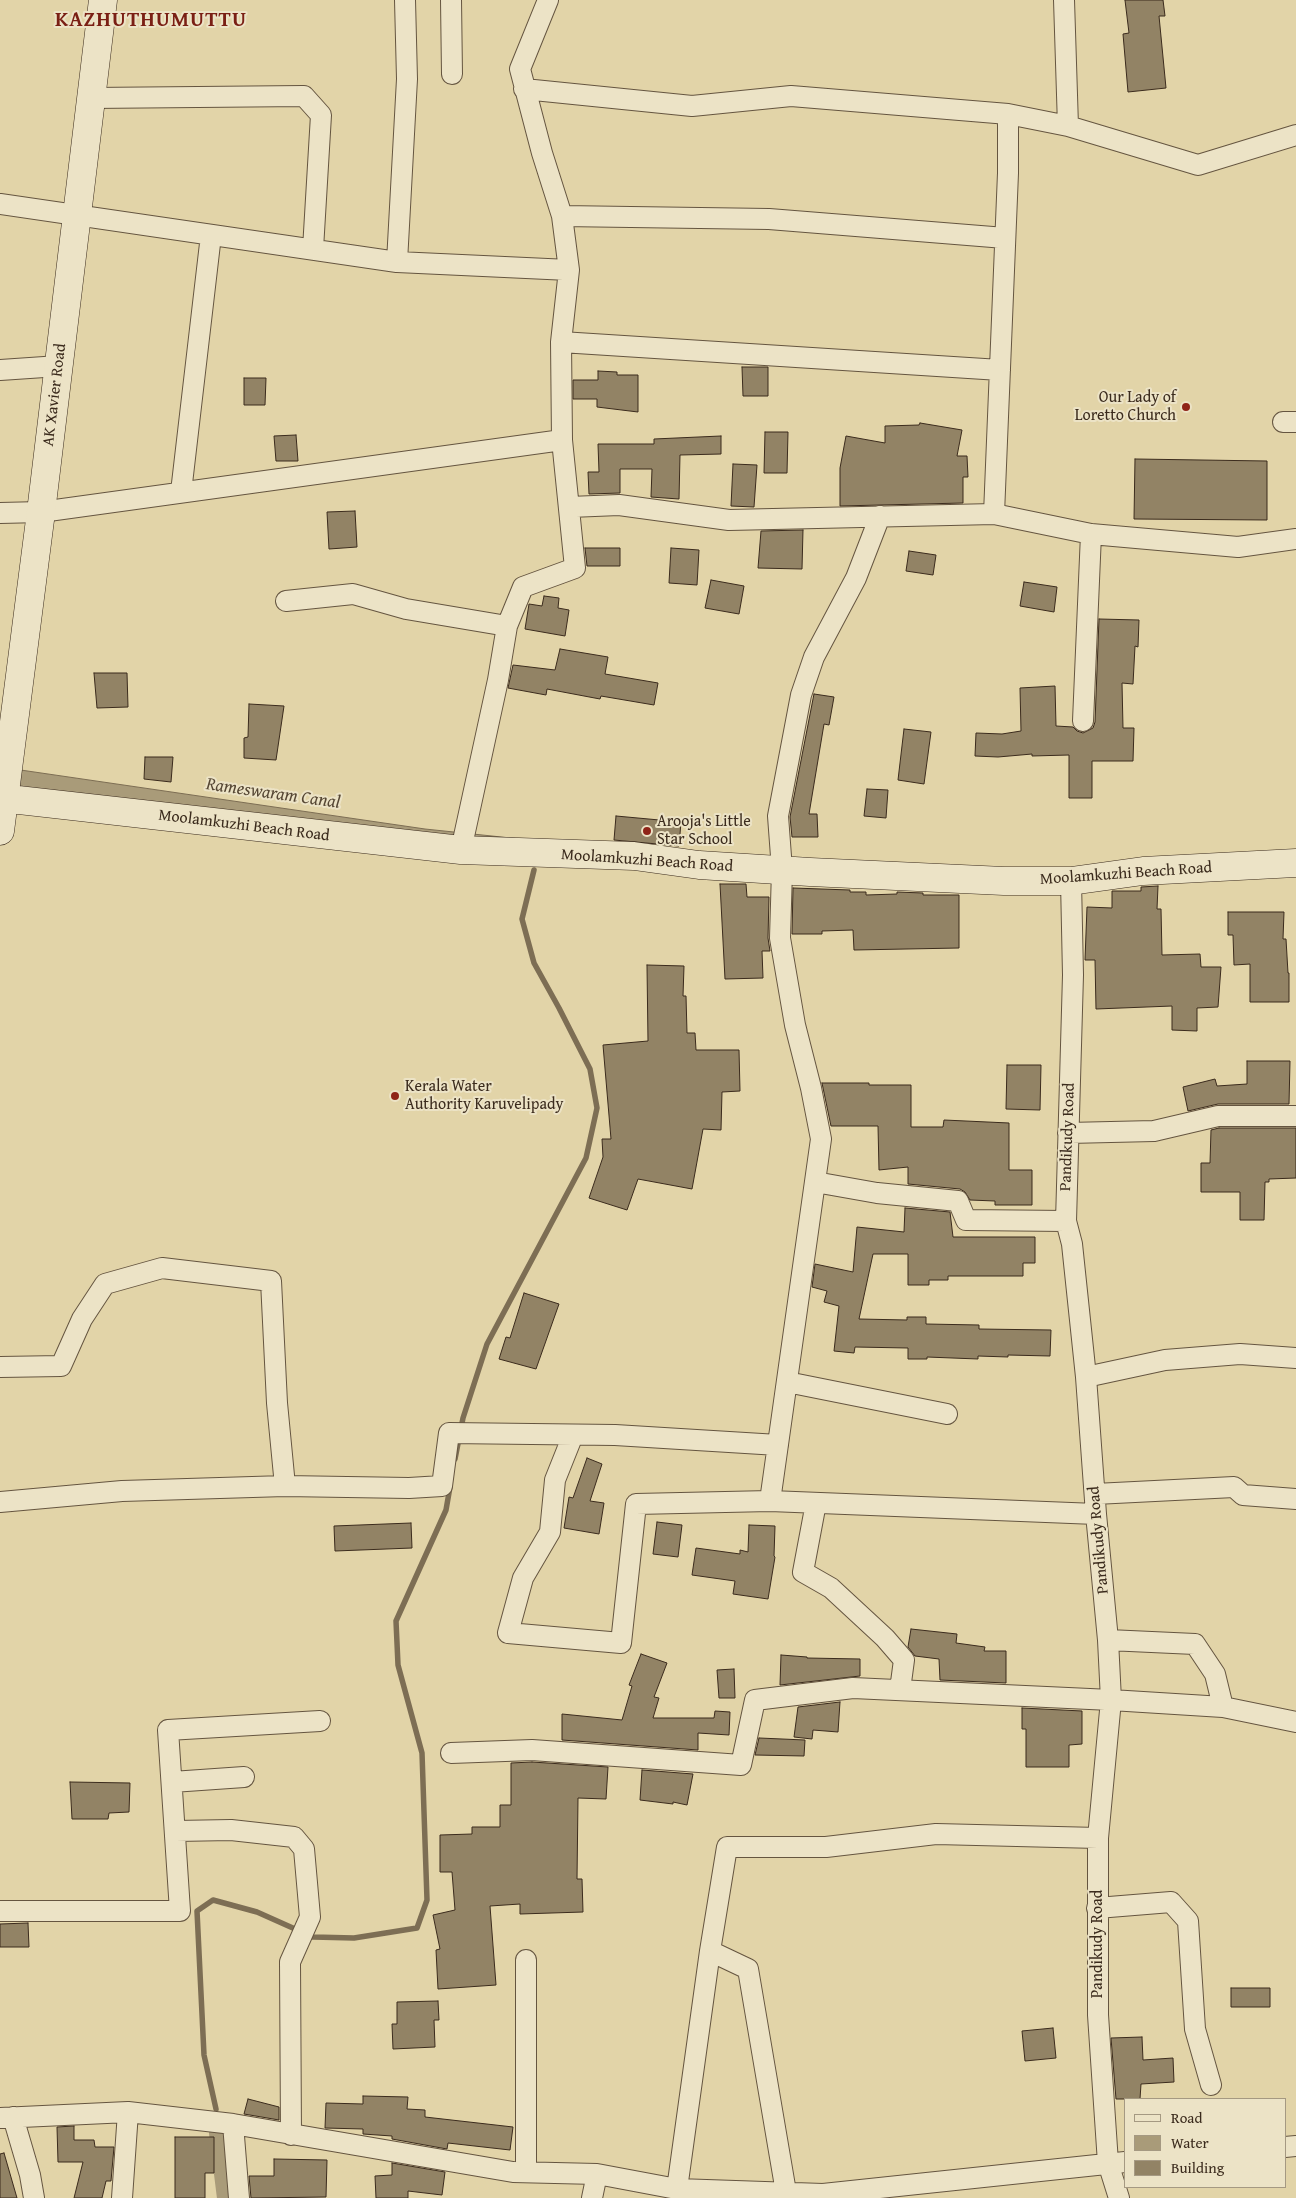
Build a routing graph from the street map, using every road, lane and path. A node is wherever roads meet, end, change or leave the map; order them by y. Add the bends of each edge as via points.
1 (103, 0) edge
2 (405, 0) edge
3 (452, 0) edge
4 (548, 0) edge
5 (1064, 0) edge
6 (452, 74) dead end
7 (524, 89) junction
8 (91, 98) junction
9 (1008, 114) junction
10 (1068, 126) junction
11 (1296, 135) edge
12 (0, 204) edge
13 (77, 216) junction
14 (562, 216) junction
15 (210, 235) junction
16 (1005, 238) junction
17 (313, 249) junction
18 (397, 262) junction
19 (569, 270) junction
20 (561, 342) junction
21 (59, 366) junction
22 (0, 370) edge
23 (1000, 370) junction
24 (562, 440) junction
25 (181, 492) junction
26 (570, 508) junction
27 (41, 512) junction
28 (0, 514) edge
29 (994, 514) junction
30 (880, 516) junction
31 (1091, 534) junction
32 (1296, 539) edge
33 (286, 601) dead end
34 (507, 626) junction
35 (1083, 721) dead end
36 (4, 795) edge
37 (0, 831) edge
38 (463, 842) junction
39 (1296, 863) edge
40 (782, 870) junction
41 (1071, 881) junction
42 (1296, 1116) edge
43 (1068, 1133) junction
44 (815, 1182) junction
45 (1066, 1221) junction
46 (1296, 1358) edge
47 (0, 1367) edge
48 (1086, 1378) junction
49 (787, 1382) junction
50 (947, 1414) dead end
51 (573, 1435) junction
52 (778, 1445) junction
53 (285, 1486) junction
54 (1296, 1499) edge
55 (770, 1501) junction
56 (0, 1502) edge
57 (816, 1502) junction
58 (1095, 1504) junction
59 (1108, 1640) junction
60 (900, 1690) junction
61 (1111, 1700) junction
62 (1224, 1707) junction
63 (320, 1721) dead end
64 (1296, 1722) edge
65 (450, 1753) dead end
66 (244, 1777) dead end
67 (172, 1782) junction
68 (176, 1831) junction
69 (1098, 1838) junction
70 (1097, 1908) junction
71 (0, 1912) edge
72 (710, 1951) junction
73 (526, 1960) dead end
74 (1211, 2085) dead end
75 (128, 2112) junction
76 (7, 2117) edge
77 (232, 2124) junction
78 (291, 2135) junction
79 (1116, 2162) edge
80 (526, 2172) junction
81 (597, 2174) junction
82 (680, 2194) edge
83 (786, 2195) edge
84 (34, 2198) edge
85 (122, 2198) edge
86 (239, 2198) edge
87 (592, 2198) edge
88 (1119, 2198) edge

1 - 8 street, AK Xavier Road
2 - 18 street via 408,79
3 - 6 street
4 - 7 street via 520,69
5 - 10 street
7 - 9 street via 692,106 791,96
7 - 14 street
8 - 13 street, AK Xavier Road
8 - 17 street via 304,96 321,115
9 - 10 street
9 - 16 street
10 - 11 street via 1198,165
12 - 13 street
13 - 15 street
13 - 21 street, AK Xavier Road
14 - 16 street via 769,219
14 - 19 street
15 - 17 street
15 - 25 street
16 - 23 street
17 - 18 street
18 - 19 street
19 - 20 street
20 - 23 street
20 - 24 street
21 - 22 street
21 - 27 street, AK Xavier Road
23 - 29 street
24 - 25 street
24 - 26 street
25 - 27 street
26 - 30 street via 619,505 729,520
26 - 34 street via 575,568 523,587
27 - 28 street
27 - 36 street, AK Xavier Road
29 - 30 street
29 - 31 street
30 - 40 street via 856,578 814,657 801,695 778,816
31 - 32 street via 1238,547
31 - 35 street
33 - 34 street via 353,594 406,609
34 - 38 street
36 - 37 street, AK Xavier Road
36 - 38 street, Moolamkuzhi Beach Road
38 - 40 street, Moolamkuzhi Beach Road
39 - 41 street, Moolamkuzhi Beach Road via 1143,871
40 - 41 street, Moolamkuzhi Beach Road via 1004,881
40 - 44 street via 780,938 794,1025 821,1139
41 - 43 street, Pandikudy Road via 1073,975
42 - 43 street via 1218,1116 1154,1131
43 - 45 street, Pandikudy Road
44 - 45 street via 878,1193 958,1201 966,1220
44 - 49 street
45 - 48 street, Pandikudy Road via 1072,1244
46 - 48 street via 1240,1354 1174,1360
47 - 53 street via 61,1366 82,1319 105,1284 162,1268 271,1281
48 - 58 street, Pandikudy Road
49 - 50 street
49 - 52 street
51 - 52 street
51 - 53 street via 449,1433 442,1486
51 - 55 street via 555,1480 550,1532 523,1578 508,1633 621,1643 636,1504
52 - 55 street
53 - 56 street via 122,1491
54 - 58 street via 1243,1495 1234,1487
55 - 57 street
57 - 58 street
57 - 60 street via 803,1572 831,1588 904,1660
58 - 59 street, Pandikudy Road
59 - 61 street, Pandikudy Road
59 - 62 street via 1195,1644 1215,1674
60 - 61 street
60 - 65 street via 853,1688 755,1700 741,1765 532,1750
61 - 62 street
61 - 69 street, Pandikudy Road
62 - 64 street
63 - 67 street via 168,1730
66 - 67 street
67 - 68 street
68 - 71 street via 180,1911
68 - 78 street via 231,1830 294,1837 304,1849 310,1917 290,1962
69 - 70 street, Pandikudy Road
69 - 72 street via 936,1834 826,1846 727,1847
70 - 74 street via 1171,1902 1188,1920 1195,2029
70 - 79 street, Pandikudy Road via 1098,2015
72 - 82 street
72 - 83 street via 748,1969
73 - 80 street
75 - 76 street
75 - 77 street
75 - 85 street
76 - 84 street via 30,2175
77 - 78 street
77 - 86 street
78 - 80 street
79 - 83 street via 823,2194
79 - 88 street, Pandikudy Road
80 - 81 street
81 - 82 street
81 - 87 street
82 - 83 street

